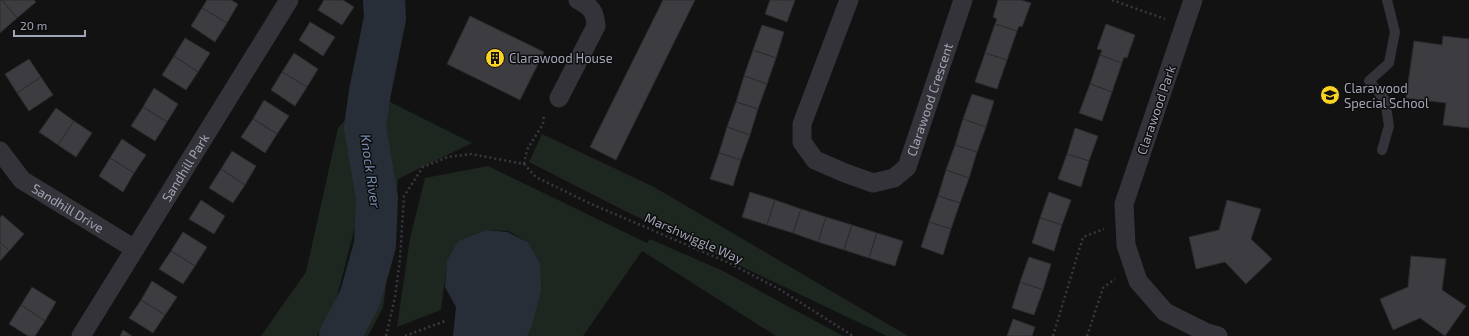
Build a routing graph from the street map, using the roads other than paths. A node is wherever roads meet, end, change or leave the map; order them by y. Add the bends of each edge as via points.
1 (289, 0) edge
2 (578, 0) edge
3 (849, 0) edge
4 (963, 0) edge
5 (1193, 0) edge
6 (1387, 0) edge
7 (559, 98) road end
8 (1382, 150) dead end
9 (2, 159) edge
10 (135, 249) junction
11 (81, 336) edge
12 (1218, 336) edge

1 - 10 street, Sandhill Park
2 - 7 street via 586,4 595,15 596,26
3 - 4 street, Clarawood Crescent via 802,124 802,142 815,160 873,183 894,178 907,167
5 - 12 street, Clarawood Park via 1124,204 1124,220 1126,245 1138,281 1165,312
6 - 8 lane via 1395,32 1389,63 1369,81 1385,100 1389,126
9 - 10 street, Sandhill Drive via 22,180
10 - 11 street, Sandhill Park

